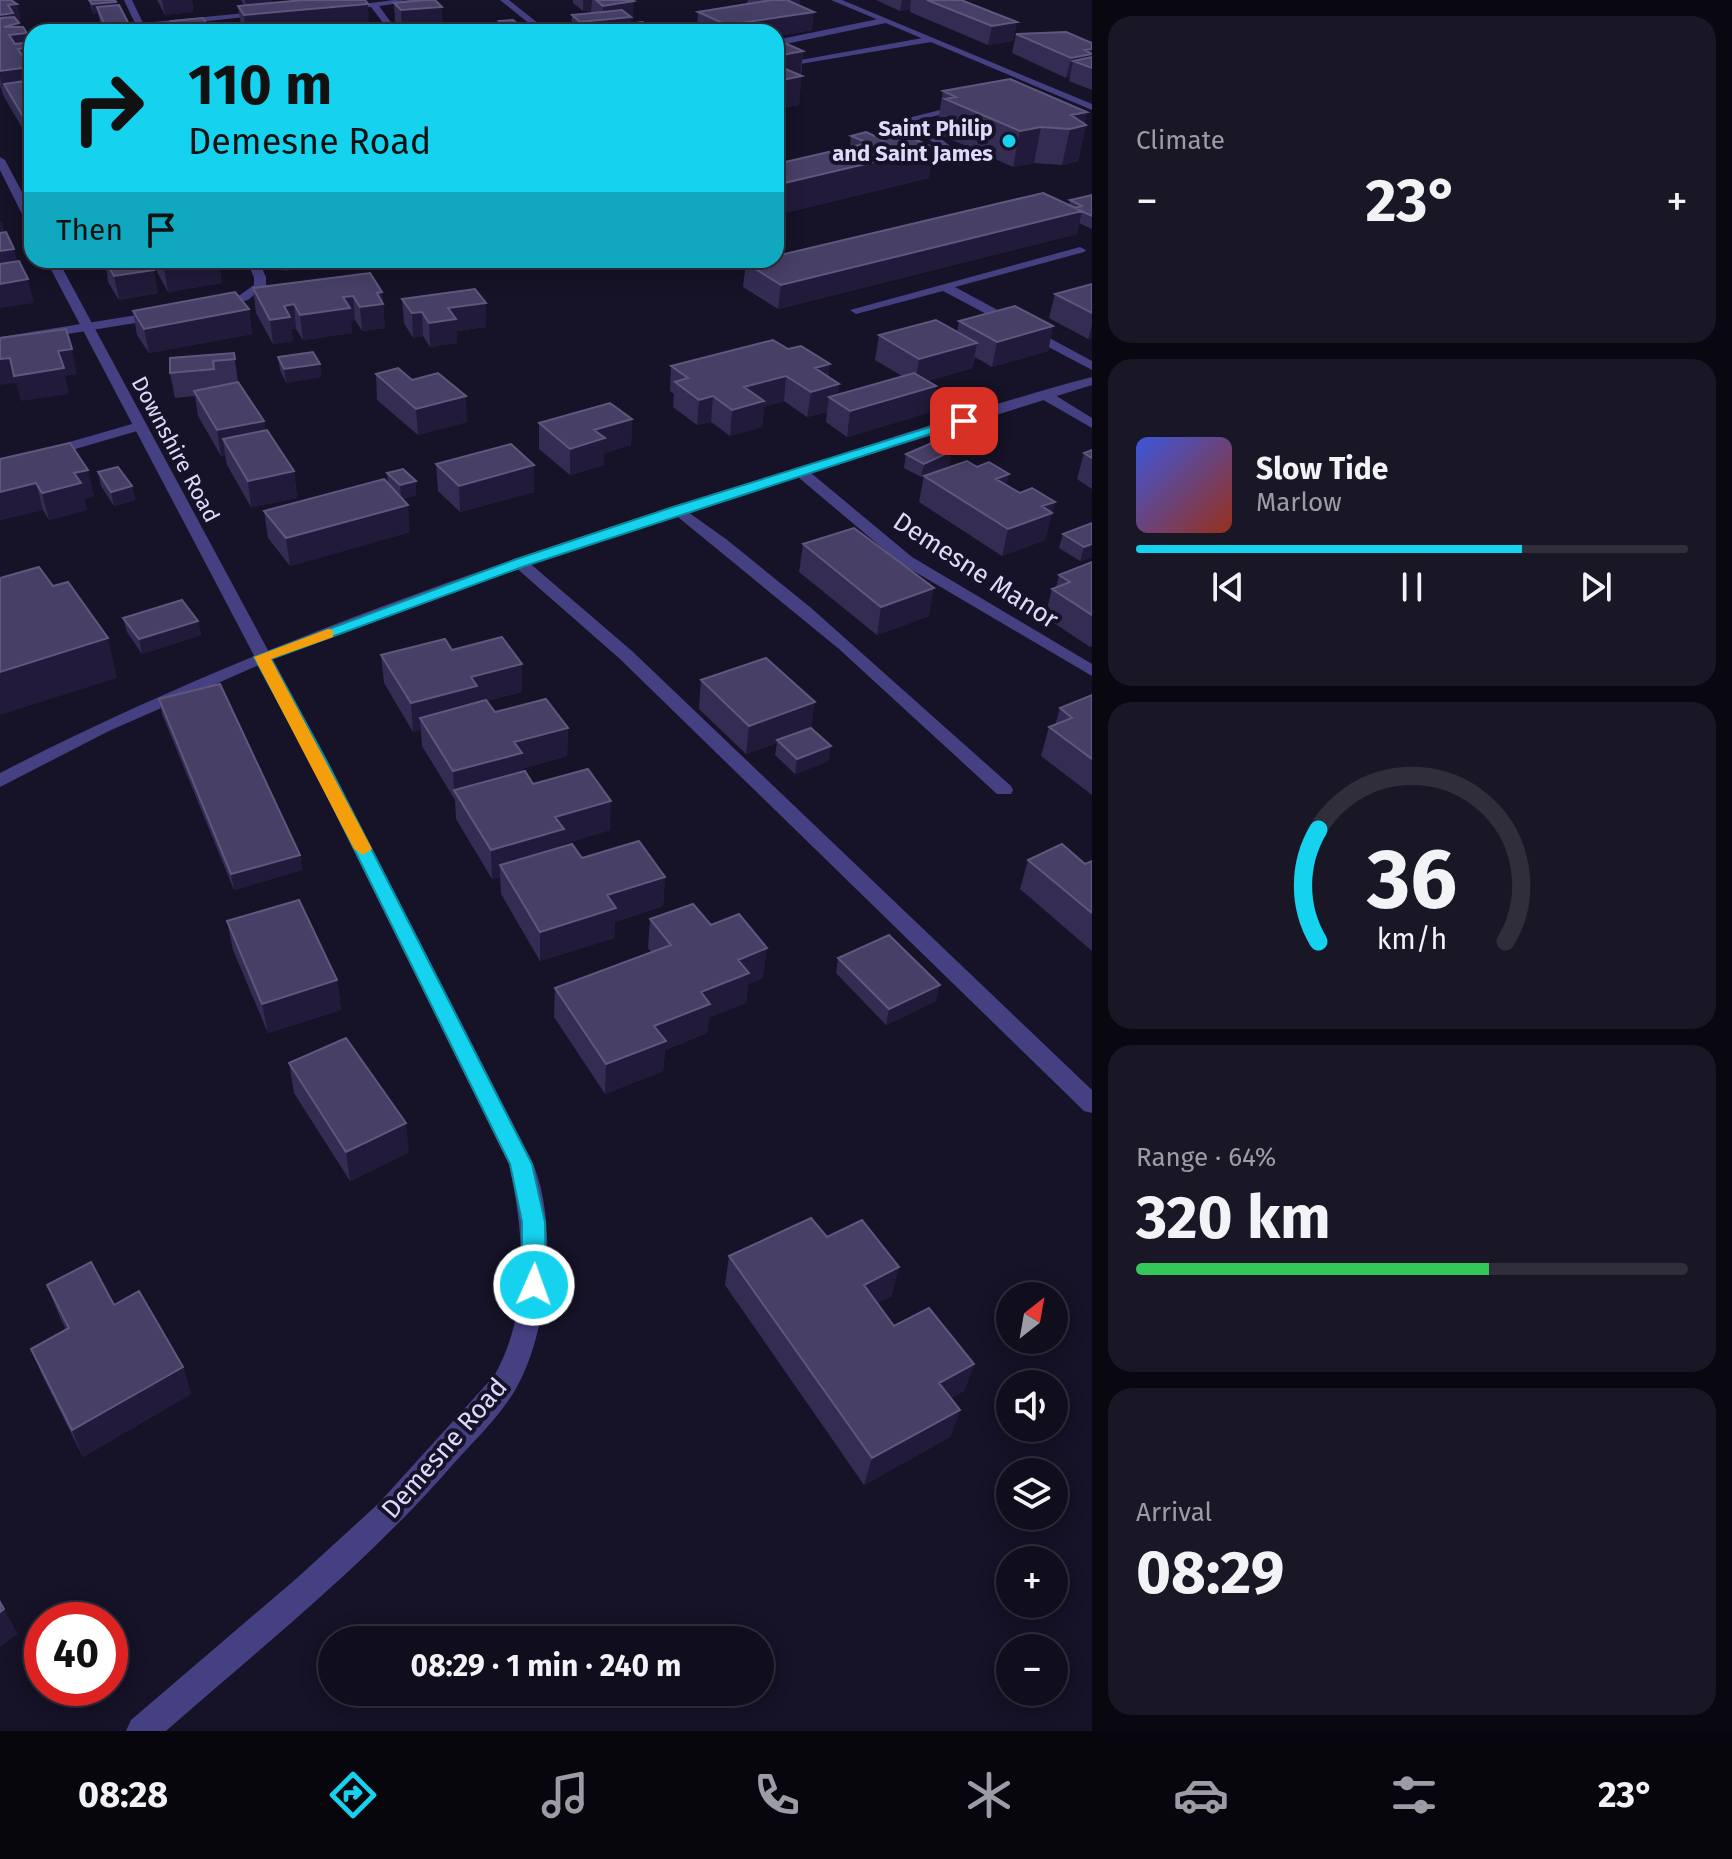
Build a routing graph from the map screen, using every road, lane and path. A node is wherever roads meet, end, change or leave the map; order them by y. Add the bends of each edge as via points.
1 (128, 0) edge
2 (410, 0) edge
3 (504, 0) edge
4 (835, 0) edge
5 (373, 4) junction
6 (332, 8) edge
7 (279, 13) edge
8 (883, 21) junction
9 (140, 24) edge
10 (185, 24) edge
11 (388, 24) edge
12 (535, 24) edge
13 (928, 40) junction
14 (784, 41) edge
15 (800, 61) dead end
16 (970, 106) edge
17 (1092, 107) edge
18 (1092, 114) edge
19 (1078, 118) edge
20 (950, 151) dead end
21 (0, 160) edge
22 (24, 206) edge
23 (1080, 250) dead end
24 (56, 268) edge
25 (256, 268) edge
26 (945, 287) junction
27 (200, 309) edge
28 (856, 310) dead end
29 (172, 314) edge
30 (87, 328) junction
31 (0, 341) edge
32 (1092, 366) edge
33 (1092, 381) edge
34 (1045, 395) junction
35 (1092, 424) edge
36 (139, 426) junction
37 (0, 467) edge
38 (800, 472) junction
39 (678, 510) junction
40 (520, 563) junction
41 (262, 657) junction
42 (1092, 671) edge
43 (0, 781) edge
44 (1004, 790) dead end
45 (1092, 1104) edge
46 (142, 1731) edge

1 - 9 street
2 - 5 street
3 - 12 street
4 - 8 street
5 - 6 street
5 - 11 street
7 - 10 street
8 - 13 street
8 - 14 street
13 - 15 street
13 - 17 street
16 - 20 street via 909,119
18 - 19 street
21 - 22 street
23 - 26 street
24 - 30 street, Downshire Road
25 - 27 street via 261,278 255,291
26 - 28 street
26 - 32 street
29 - 30 street
30 - 31 street
30 - 36 street, Downshire Road
33 - 34 street
34 - 35 street
34 - 38 street
36 - 37 street
36 - 41 street, Downshire Road
38 - 39 street
38 - 42 street, Demesne Manor via 906,560
39 - 40 street
39 - 44 street via 863,659
40 - 41 street
40 - 45 street via 626,655
41 - 43 street via 103,727
41 - 46 street, Demesne Road via 521,1164 531,1202 534,1285 507,1379 444,1455 396,1509

